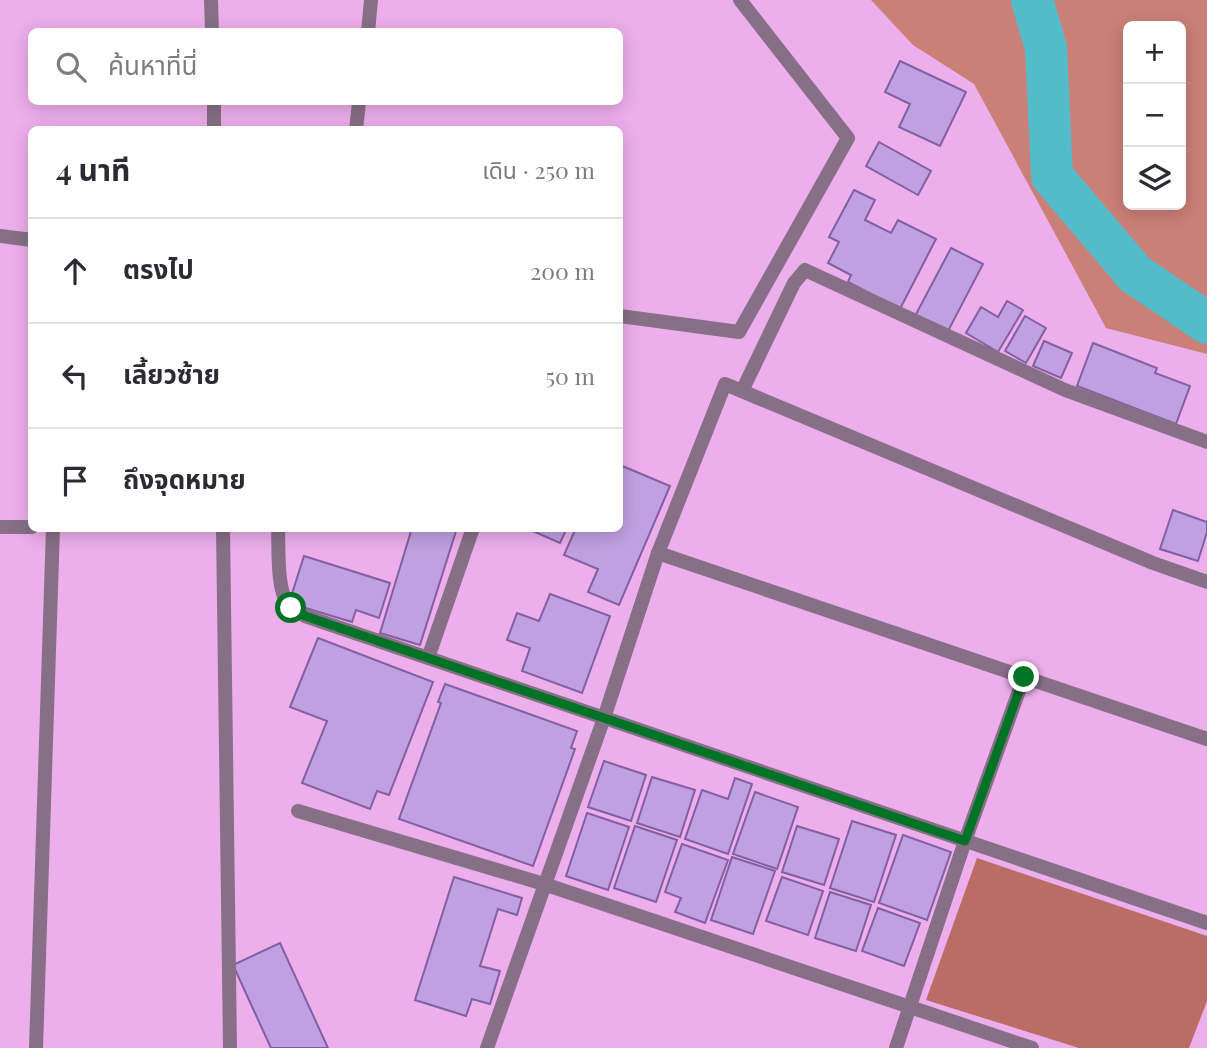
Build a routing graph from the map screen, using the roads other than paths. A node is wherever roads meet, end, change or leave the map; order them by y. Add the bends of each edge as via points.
1 (211, 0) edge
2 (371, 0) edge
3 (740, 0) edge
4 (212, 28) edge
5 (368, 28) edge
6 (214, 105) edge
7 (359, 105) edge
8 (214, 126) edge
9 (356, 126) edge
10 (0, 236) edge
11 (28, 240) edge
12 (623, 316) edge
13 (742, 391) junction
14 (1207, 442) edge
15 (0, 527) edge
16 (28, 527) edge
17 (53, 532) edge
18 (223, 532) edge
19 (278, 532) edge
20 (472, 532) edge
21 (658, 553) junction
22 (1207, 582) edge
23 (428, 658) junction
24 (1024, 677) junction
25 (604, 718) junction
26 (1207, 739) edge
27 (298, 811) dead end
28 (965, 841) junction
29 (544, 884) junction
30 (1207, 923) edge
31 (910, 1007) junction
32 (36, 1048) edge
33 (230, 1048) edge
34 (487, 1048) edge
35 (895, 1048) edge
36 (1032, 1048) edge

1 - 4 street
2 - 5 street
3 - 12 street via 848,138 739,332
6 - 8 street
7 - 9 street
10 - 11 street
13 - 14 street via 794,283 805,270 1065,390
13 - 21 street via 725,384
13 - 22 street
15 - 16 street
17 - 32 street
18 - 33 street
19 - 23 street via 281,586 291,608
20 - 23 street
21 - 24 street
21 - 25 street
23 - 25 street
24 - 26 street
24 - 28 street
25 - 28 street
25 - 29 street
27 - 29 street
28 - 30 street
28 - 31 street
29 - 31 street
29 - 34 street
31 - 35 street
31 - 36 street

